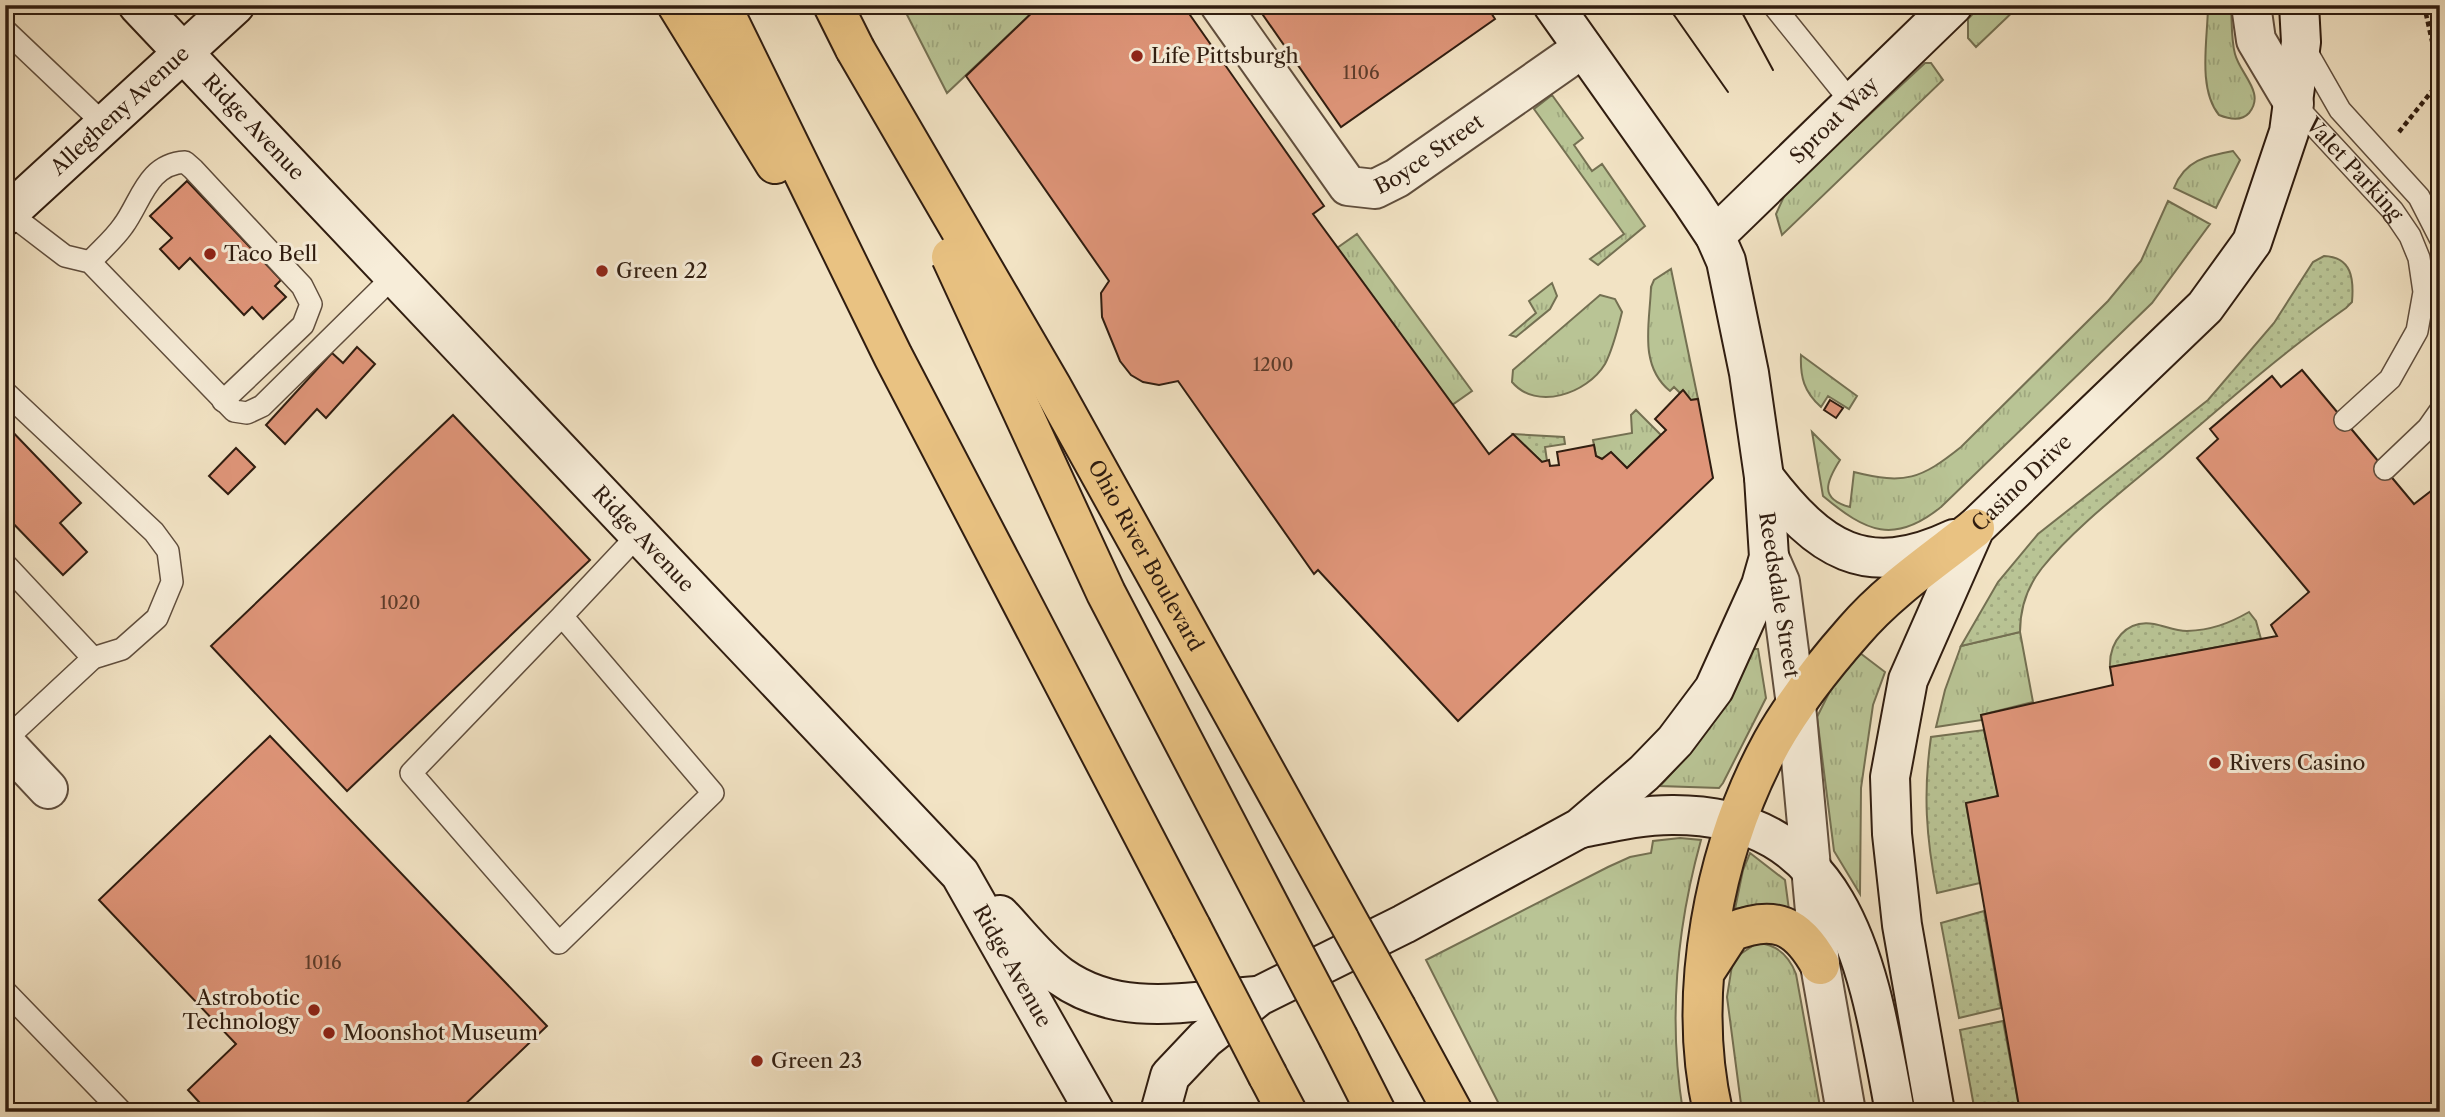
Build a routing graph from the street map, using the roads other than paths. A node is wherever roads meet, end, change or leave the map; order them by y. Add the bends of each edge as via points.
1 (138, 5) edge
2 (235, 5) edge
3 (677, 5) edge
4 (722, 5) edge
5 (833, 5) edge
6 (1220, 5) edge
7 (1553, 5) edge
8 (1773, 5) edge
9 (1953, 5) edge
10 (2251, 5) edge
11 (2300, 23) edge
12 (5, 30) edge
13 (855, 48) junction
14 (1583, 48) junction
15 (183, 53) junction
16 (1852, 103) junction
17 (2294, 104) junction
18 (104, 124) junction
19 (7, 213) edge
20 (1715, 236) junction
21 (2440, 238) edge
22 (90, 262) junction
23 (394, 276) junction
24 (893, 356) junction
25 (5, 392) edge
26 (223, 401) junction
27 (2440, 411) edge
28 (2345, 421) dead end
29 (2385, 469) dead end
30 (1763, 477) junction
31 (1975, 528) junction
32 (639, 534) junction
33 (1769, 557) junction
34 (5, 564) edge
35 (562, 616) junction
36 (93, 658) junction
37 (1796, 705) junction
38 (5, 742) edge
39 (48, 789) dead end
40 (1737, 822) junction
41 (1580, 828) junction
42 (1810, 869) junction
43 (960, 874) junction
44 (1820, 965) junction
45 (1706, 970) junction
46 (5, 991) edge
47 (1259, 996) junction
48 (1268, 1076) junction
49 (122, 1112) edge
50 (1095, 1112) edge
51 (1160, 1112) edge
52 (1282, 1112) edge
53 (1287, 1112) edge
54 (1377, 1112) edge
55 (1453, 1112) edge
56 (1713, 1112) edge
57 (1846, 1112) edge
58 (1895, 1112) edge
59 (1935, 1112) edge

1 - 15 main road, Ridge Avenue
2 - 15 main road, Allegheny Avenue
3 - 24 highway
4 - 24 highway
5 - 13 highway, Ohio River Boulevard
6 - 14 main road, Boyce Street via 1348,186 1375,189 1397,178
7 - 14 main road, Reedsdale Street
8 - 16 lane
9 - 16 main road, Sproat Way
10 - 17 main road via 2256,40
11 - 17 main road, Casino Drive
11 - 21 lane, Valet Parking via 2340,110 2419,197
12 - 18 lane
13 - 54 highway, bridge via 1106,593
13 - 55 highway, Ohio River Boulevard, bridge via 1058,399
14 - 20 main road, Reedsdale Street
15 - 18 main road, Allegheny Avenue
15 - 23 main road, Ridge Avenue
16 - 20 main road, Sproat Way
17 - 28 lane, Valet Parking via 2393,211 2419,258 2424,292 2417,331 2390,379
17 - 31 main road, Casino Drive via 2252,242 2205,307
18 - 19 main road, Allegheny Avenue
19 - 22 lane via 65,256
20 - 30 main road, Reedsdale Street via 1734,287
22 - 26 lane
22 - 26 lane via 125,224 139,195 159,172 185,162 193,169 302,286 311,304 303,325
23 - 26 lane via 262,406 247,413 234,411
23 - 32 main road, Ridge Avenue
24 - 48 highway, bridge
25 - 36 lane via 154,532 168,551 172,582 157,618 122,649
27 - 29 lane
30 - 31 main road via 1807,527 1854,555 1903,557
30 - 33 main road, Reedsdale Street
31 - 37 highway via 1890,594 1854,630
31 - 59 main road, Casino Drive via 1908,680 1890,788 1895,877
32 - 35 lane
32 - 43 main road, Ridge Avenue
33 - 37 main road, Reedsdale Street via 1780,582
33 - 41 main road via 1714,689 1675,741
34 - 36 lane
35 - 35 lane via 713,793 559,943 411,774
36 - 38 lane
37 - 40 highway via 1773,741
37 - 42 main road, Reedsdale Street
38 - 39 main road
40 - 41 main road via 1670,815
40 - 42 main road via 1785,846
40 - 45 highway via 1723,864
41 - 47 main road
42 - 44 main road, Reedsdale Street
42 - 58 main road via 1842,911 1867,971
43 - 47 main road via 1059,975 1088,993 1137,1005
43 - 50 main road, Ridge Avenue
44 - 45 highway via 1801,936 1768,922 1731,932
44 - 57 main road, Reedsdale Street
45 - 56 highway via 1702,1006
46 - 49 lane
47 - 51 main road via 1205,1039 1170,1076
48 - 52 highway
48 - 53 highway

